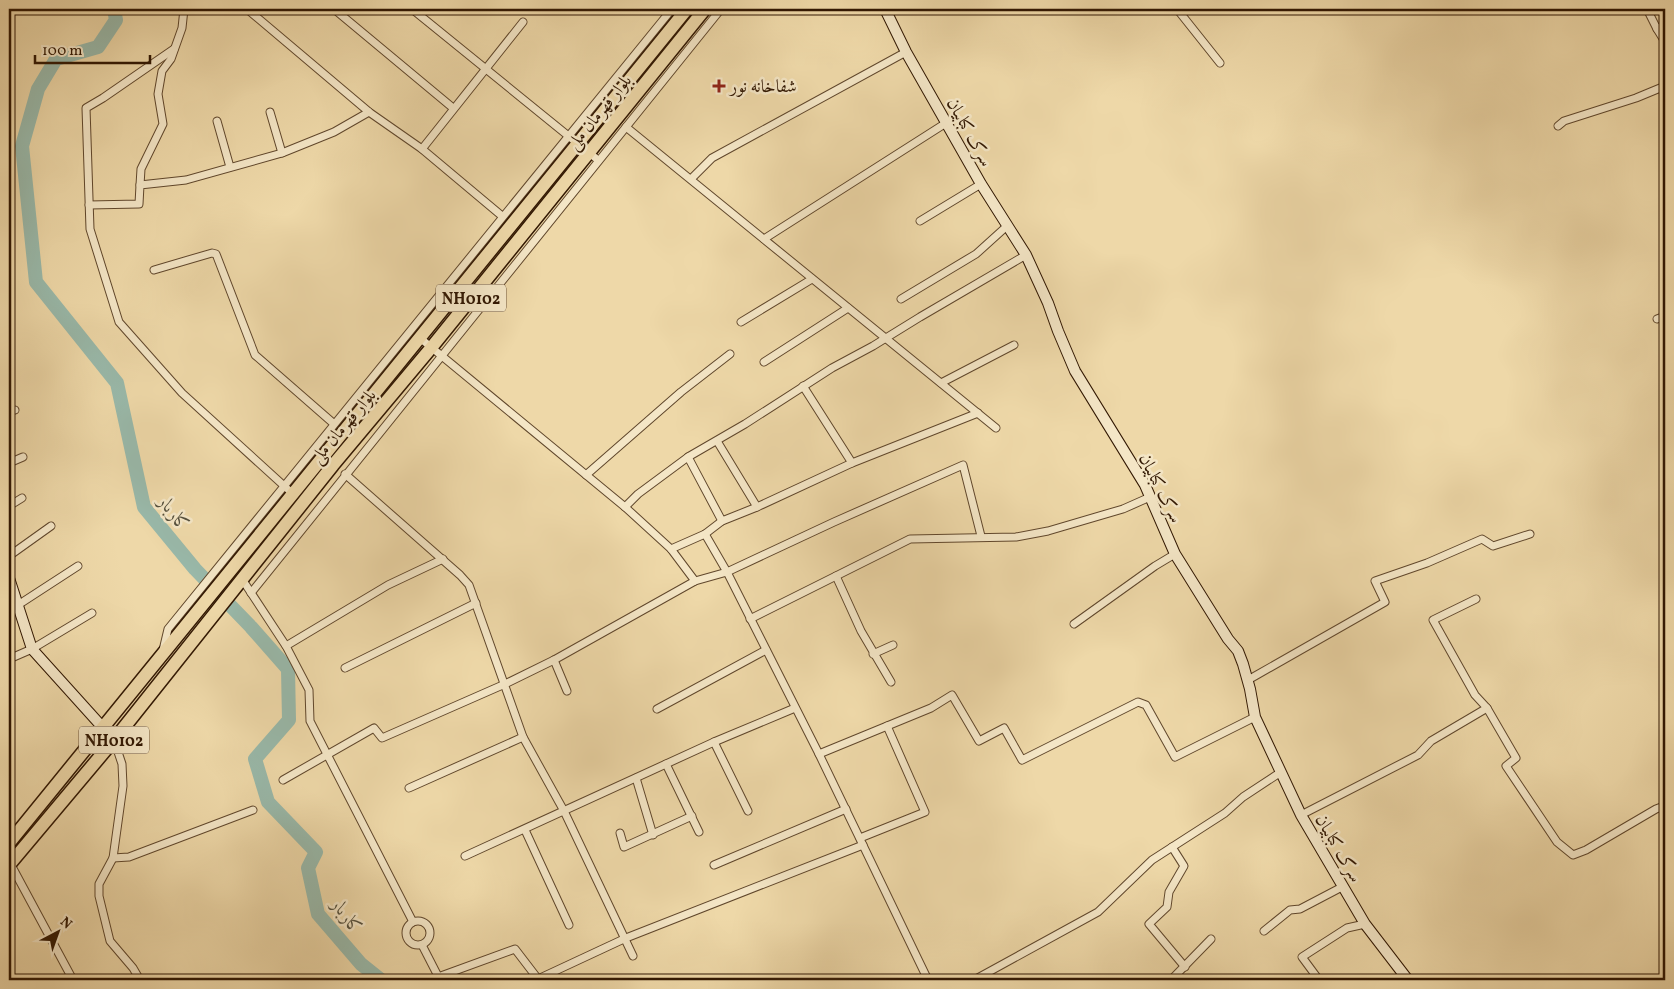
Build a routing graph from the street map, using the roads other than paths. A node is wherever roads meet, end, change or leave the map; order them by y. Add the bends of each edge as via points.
1 (184, 9) edge
2 (247, 9) edge
3 (334, 9) edge
4 (412, 9) edge
5 (672, 9) edge
6 (688, 9) edge
7 (705, 9) edge
8 (721, 9) edge
9 (885, 9) edge
10 (1178, 9) edge
11 (1647, 9) edge
12 (523, 22) dead end
13 (1665, 25) edge
14 (1657, 29) junction
15 (1665, 42) edge
16 (174, 49) junction
17 (906, 52) junction
18 (1220, 63) dead end
19 (486, 69) junction
20 (1665, 86) edge
21 (453, 108) junction
22 (270, 112) dead end
23 (369, 112) junction
24 (217, 121) dead end
25 (946, 123) junction
26 (1558, 126) dead end
27 (626, 127) junction
28 (573, 140) junction
29 (422, 149) junction
30 (282, 153) junction
31 (594, 156) junction
32 (230, 167) junction
33 (691, 179) junction
34 (981, 184) junction
35 (140, 185) junction
36 (89, 205) junction
37 (502, 216) junction
38 (920, 220) dead end
39 (1008, 226) junction
40 (764, 240) junction
41 (1026, 255) junction
42 (154, 270) dead end
43 (812, 279) junction
44 (900, 299) dead end
45 (848, 308) junction
46 (1665, 316) edge
47 (1657, 319) dead end
48 (741, 322) dead end
49 (420, 338) junction
50 (885, 338) junction
51 (1014, 345) dead end
52 (436, 352) junction
53 (730, 354) dead end
54 (764, 362) dead end
55 (941, 383) junction
56 (803, 386) junction
57 (978, 413) junction
58 (334, 423) junction
59 (996, 428) dead end
60 (717, 441) junction
61 (23, 456) dead end
62 (688, 457) junction
63 (9, 463) edge
64 (852, 463) junction
65 (345, 474) junction
66 (586, 475) junction
67 (288, 490) junction
68 (1150, 496) junction
69 (22, 498) dead end
70 (9, 506) edge
71 (625, 507) junction
72 (757, 507) junction
73 (722, 521) junction
74 (51, 526) dead end
75 (705, 534) junction
76 (1530, 534) dead end
77 (981, 536) junction
78 (671, 549) junction
79 (1176, 554) junction
80 (9, 556) edge
81 (443, 559) junction
82 (78, 566) dead end
83 (727, 572) junction
84 (836, 576) junction
85 (9, 578) edge
86 (696, 581) junction
87 (240, 582) junction
88 (251, 593) junction
89 (200, 599) junction
90 (1476, 599) dead end
91 (476, 603) junction
92 (18, 605) junction
93 (92, 613) dead end
94 (750, 619) junction
95 (1074, 624) dead end
96 (893, 645) dead end
97 (286, 646) junction
98 (32, 649) junction
99 (766, 650) junction
100 (873, 654) junction
101 (9, 660) edge
102 (554, 660) junction
103 (345, 668) dead end
104 (1248, 680) junction
105 (891, 682) dead end
106 (506, 684) junction
107 (567, 692) dead end
108 (795, 708) junction
109 (1487, 708) junction
110 (657, 709) dead end
111 (1255, 717) junction
112 (887, 726) junction
113 (103, 728) junction
114 (523, 737) junction
115 (114, 740) junction
116 (714, 742) junction
117 (819, 754) junction
118 (327, 755) junction
119 (666, 764) junction
120 (1281, 772) junction
121 (636, 778) junction
122 (283, 780) dead end
123 (409, 788) dead end
124 (1665, 808) edge
125 (846, 809) junction
126 (253, 810) dead end
127 (564, 811) junction
128 (748, 811) dead end
129 (1301, 815) junction
130 (692, 816) junction
131 (525, 830) junction
132 (699, 832) dead end
133 (620, 833) dead end
134 (653, 835) junction
135 (862, 841) junction
136 (9, 844) edge
137 (1172, 847) junction
138 (465, 856) dead end
139 (113, 858) junction
140 (10, 864) edge
141 (714, 865) dead end
142 (1342, 887) junction
143 (413, 922) junction
144 (1365, 924) junction
145 (570, 926) dead end
146 (1264, 931) dead end
147 (626, 938) junction
148 (1211, 939) dead end
149 (422, 945) junction
150 (633, 956) dead end
151 (1185, 967) junction
152 (439, 979) edge
153 (927, 979) edge
154 (73, 980) edge
155 (140, 980) edge
156 (538, 980) edge
157 (919, 980) edge
158 (974, 980) edge
159 (1171, 980) edge
160 (1319, 980) edge
161 (1408, 980) edge

1 - 16 street via 182,28
2 - 23 street
3 - 21 street
4 - 19 street
5 - 28 street
6 - 28 highway, بلوار قهرمان ملی / NH0102
7 - 31 highway, بلوار قهرمان ملی / NH0102
8 - 27 street
9 - 17 street, سرک کبابیان
10 - 18 street
11 - 14 street
12 - 19 street
13 - 14 street
14 - 15 street
16 - 35 street via 162,70 158,94 163,124 141,169
16 - 36 street via 86,108
17 - 25 street, سرک کبابیان
17 - 33 street via 712,158
19 - 21 street
19 - 28 street
20 - 26 street via 1564,121
21 - 29 street
22 - 30 street
23 - 29 street
23 - 30 street via 334,132
24 - 32 street
25 - 34 street, سرک کبابیان
25 - 40 street
27 - 31 street
27 - 33 street
28 - 31 street
28 - 37 street
28 - 49 highway, بلوار قهرمان ملی / NH0102
29 - 37 street
30 - 32 street
31 - 52 highway, بلوار قهرمان ملی / NH0102
32 - 35 street via 186,180
33 - 40 street
34 - 38 street
34 - 39 street, سرک کبابیان
35 - 36 street via 139,204
36 - 67 street via 90,229 119,322 182,393
37 - 58 street
39 - 41 street, سرک کبابیان
39 - 44 street via 976,254
40 - 43 street
41 - 50 street
41 - 68 street, سرک کبابیان via 1075,371
42 - 58 street via 216,254 255,355
43 - 45 street
43 - 48 street
45 - 50 street
45 - 54 street
46 - 47 street
49 - 52 street
49 - 67 highway, بلوار قهرمان ملی / NH0102
50 - 55 street
50 - 56 street
51 - 55 street
52 - 65 street
52 - 66 street
52 - 87 highway, بلوار قهرمان ملی / NH0102 via 333,465
53 - 66 street
55 - 57 street
56 - 60 street
56 - 64 street
57 - 59 street
57 - 64 street
58 - 67 street
60 - 62 street
60 - 72 street
61 - 63 street
62 - 71 street
62 - 73 street
64 - 72 street
65 - 81 street
65 - 88 street
66 - 71 street
67 - 89 highway, بلوار قهرمان ملی / NH0102 via 230,572
67 - 89 street via 214,572
68 - 77 street via 1124,509 1048,531 1016,537
68 - 79 street, سرک کبابیان
69 - 70 street
71 - 78 street
72 - 73 street
73 - 75 street
74 - 80 street
75 - 78 street
75 - 83 street
76 - 104 street via 1493,546 1482,539 1427,564 1375,581 1385,602
77 - 83 street via 963,465
77 - 84 street via 910,539
78 - 86 street
79 - 95 street
79 - 104 street, سرک کبابیان via 1228,640 1238,651
81 - 91 street via 469,586
81 - 97 street via 388,585
82 - 92 street
83 - 86 street
83 - 94 street
84 - 94 street
84 - 100 street
85 - 92 street
86 - 102 street
87 - 88 street
87 - 115 highway, بلوار قهرمان ملی / NH0102
88 - 97 street
89 - 113 highway, بلوار قهرمان ملی / NH0102 via 162,655
90 - 109 street via 1433,620 1475,694
91 - 103 street
91 - 106 street
92 - 98 street
93 - 98 street
94 - 99 street
96 - 100 street
97 - 118 street via 309,690 310,721
98 - 101 street
98 - 113 street
99 - 108 street
99 - 110 street
100 - 105 street
102 - 106 street
102 - 107 street
104 - 111 street, سرک کبابیان
106 - 114 street
106 - 118 street via 382,738 374,728
108 - 116 street
108 - 117 street
109 - 124 street via 1516,758 1506,766 1558,842 1573,855 1656,808
109 - 129 street via 1431,741 1418,755
111 - 112 street via 1175,757 1146,705 1138,702 1022,760 1004,728 979,741 952,695 931,708
111 - 120 street, سرک کبابیان
112 - 117 street
112 - 135 street via 925,812
113 - 115 street
113 - 136 highway, بلوار قهرمان ملی / NH0102
114 - 123 street
114 - 127 street
115 - 139 street via 122,764 123,786
115 - 140 highway, بلوار قهرمان ملی / NH0102
116 - 119 street
116 - 128 street
117 - 125 street
118 - 122 street
118 - 143 street
119 - 121 street
119 - 130 street
120 - 129 street, سرک کبابیان
120 - 137 street via 1243,797 1225,814
121 - 127 street
121 - 134 street
125 - 135 street
125 - 141 street
126 - 139 street via 129,857
127 - 131 street
127 - 147 street
129 - 142 street, سرک کبابیان
130 - 132 street
130 - 134 street
131 - 138 street
131 - 145 street
133 - 134 street via 624,847
135 - 147 street
135 - 153 street
137 - 151 street via 1184,866 1169,892 1168,907 1148,924
137 - 158 street via 1152,860 1098,912
139 - 155 street via 99,884 104,921 110,941
140 - 154 street
142 - 144 street, سرک کبابیان
142 - 146 street via 1300,909 1290,910
143 - 149 street via 407,928 407,939 413,945
143 - 149 street via 424,923 430,929 428,940
144 - 160 street via 1347,928 1302,957
144 - 161 street, سرک کبابیان
147 - 150 street
147 - 156 street
148 - 151 street
149 - 152 street
151 - 159 street
152 - 156 street via 515,949
153 - 157 street

